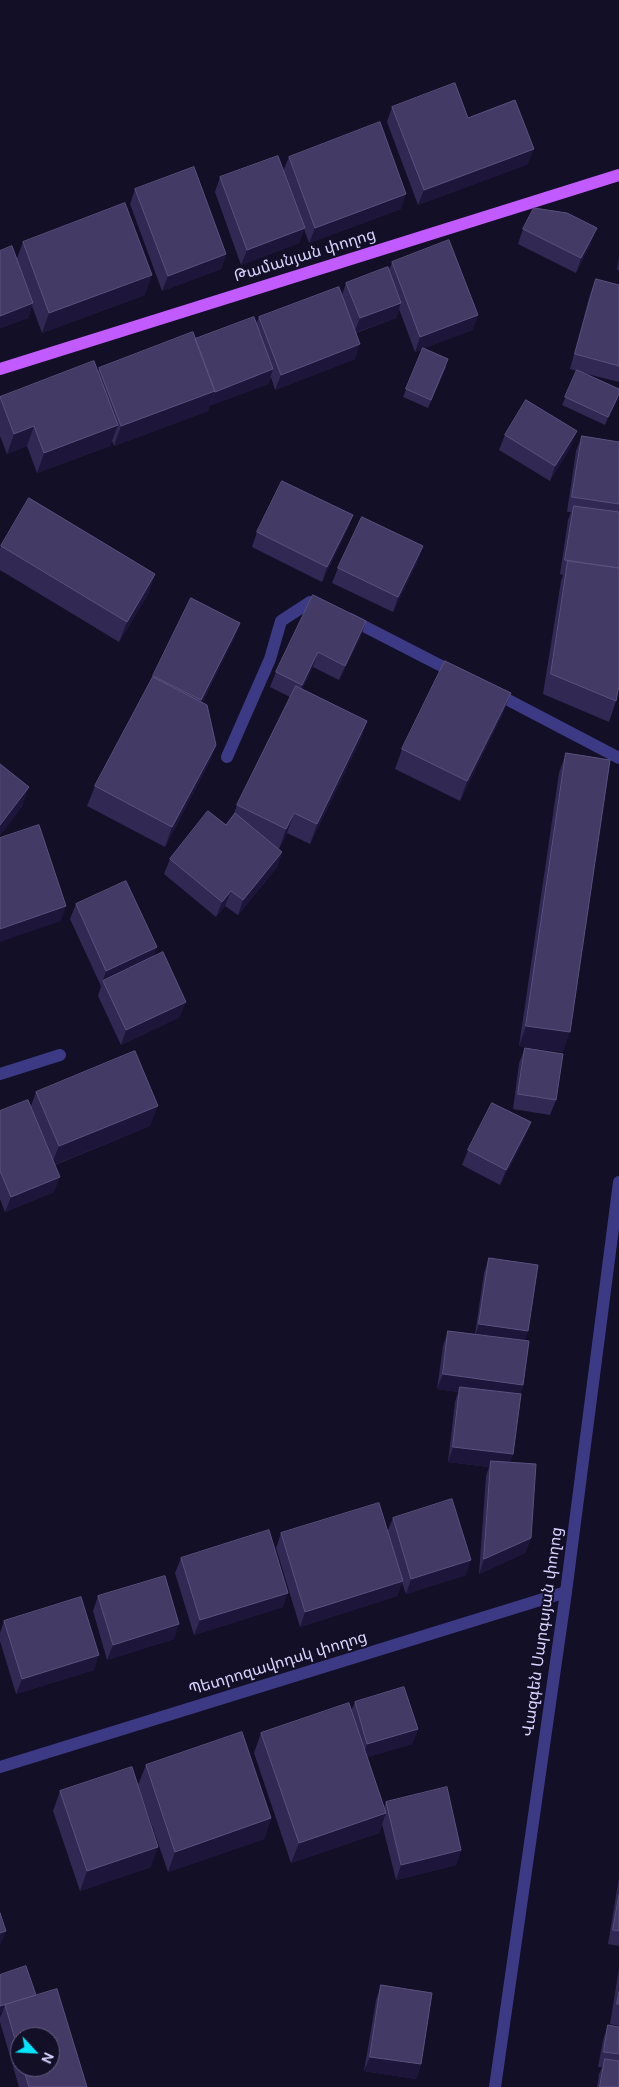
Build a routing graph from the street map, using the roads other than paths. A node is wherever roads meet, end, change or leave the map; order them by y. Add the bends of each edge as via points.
1 (619, 175) edge
2 (0, 369) edge
3 (227, 757) dead end
4 (619, 758) edge
5 (60, 1055) dead end
6 (0, 1074) edge
7 (619, 1182) edge
8 (616, 1233) edge
9 (566, 1592) junction
10 (0, 1767) edge
11 (495, 2087) edge

1 - 2 main road, Թամանյան փողոց
3 - 4 street via 270,659 281,621 310,602 338,613
5 - 6 street
7 - 8 street, Վազգեն Սարգսյան փողոց
8 - 9 street, Վազգեն Սարգսյան փողոց
9 - 10 street, Պետրոզավոդսկ փողոց
9 - 11 street, Վազգեն Սարգսյան փողոց

